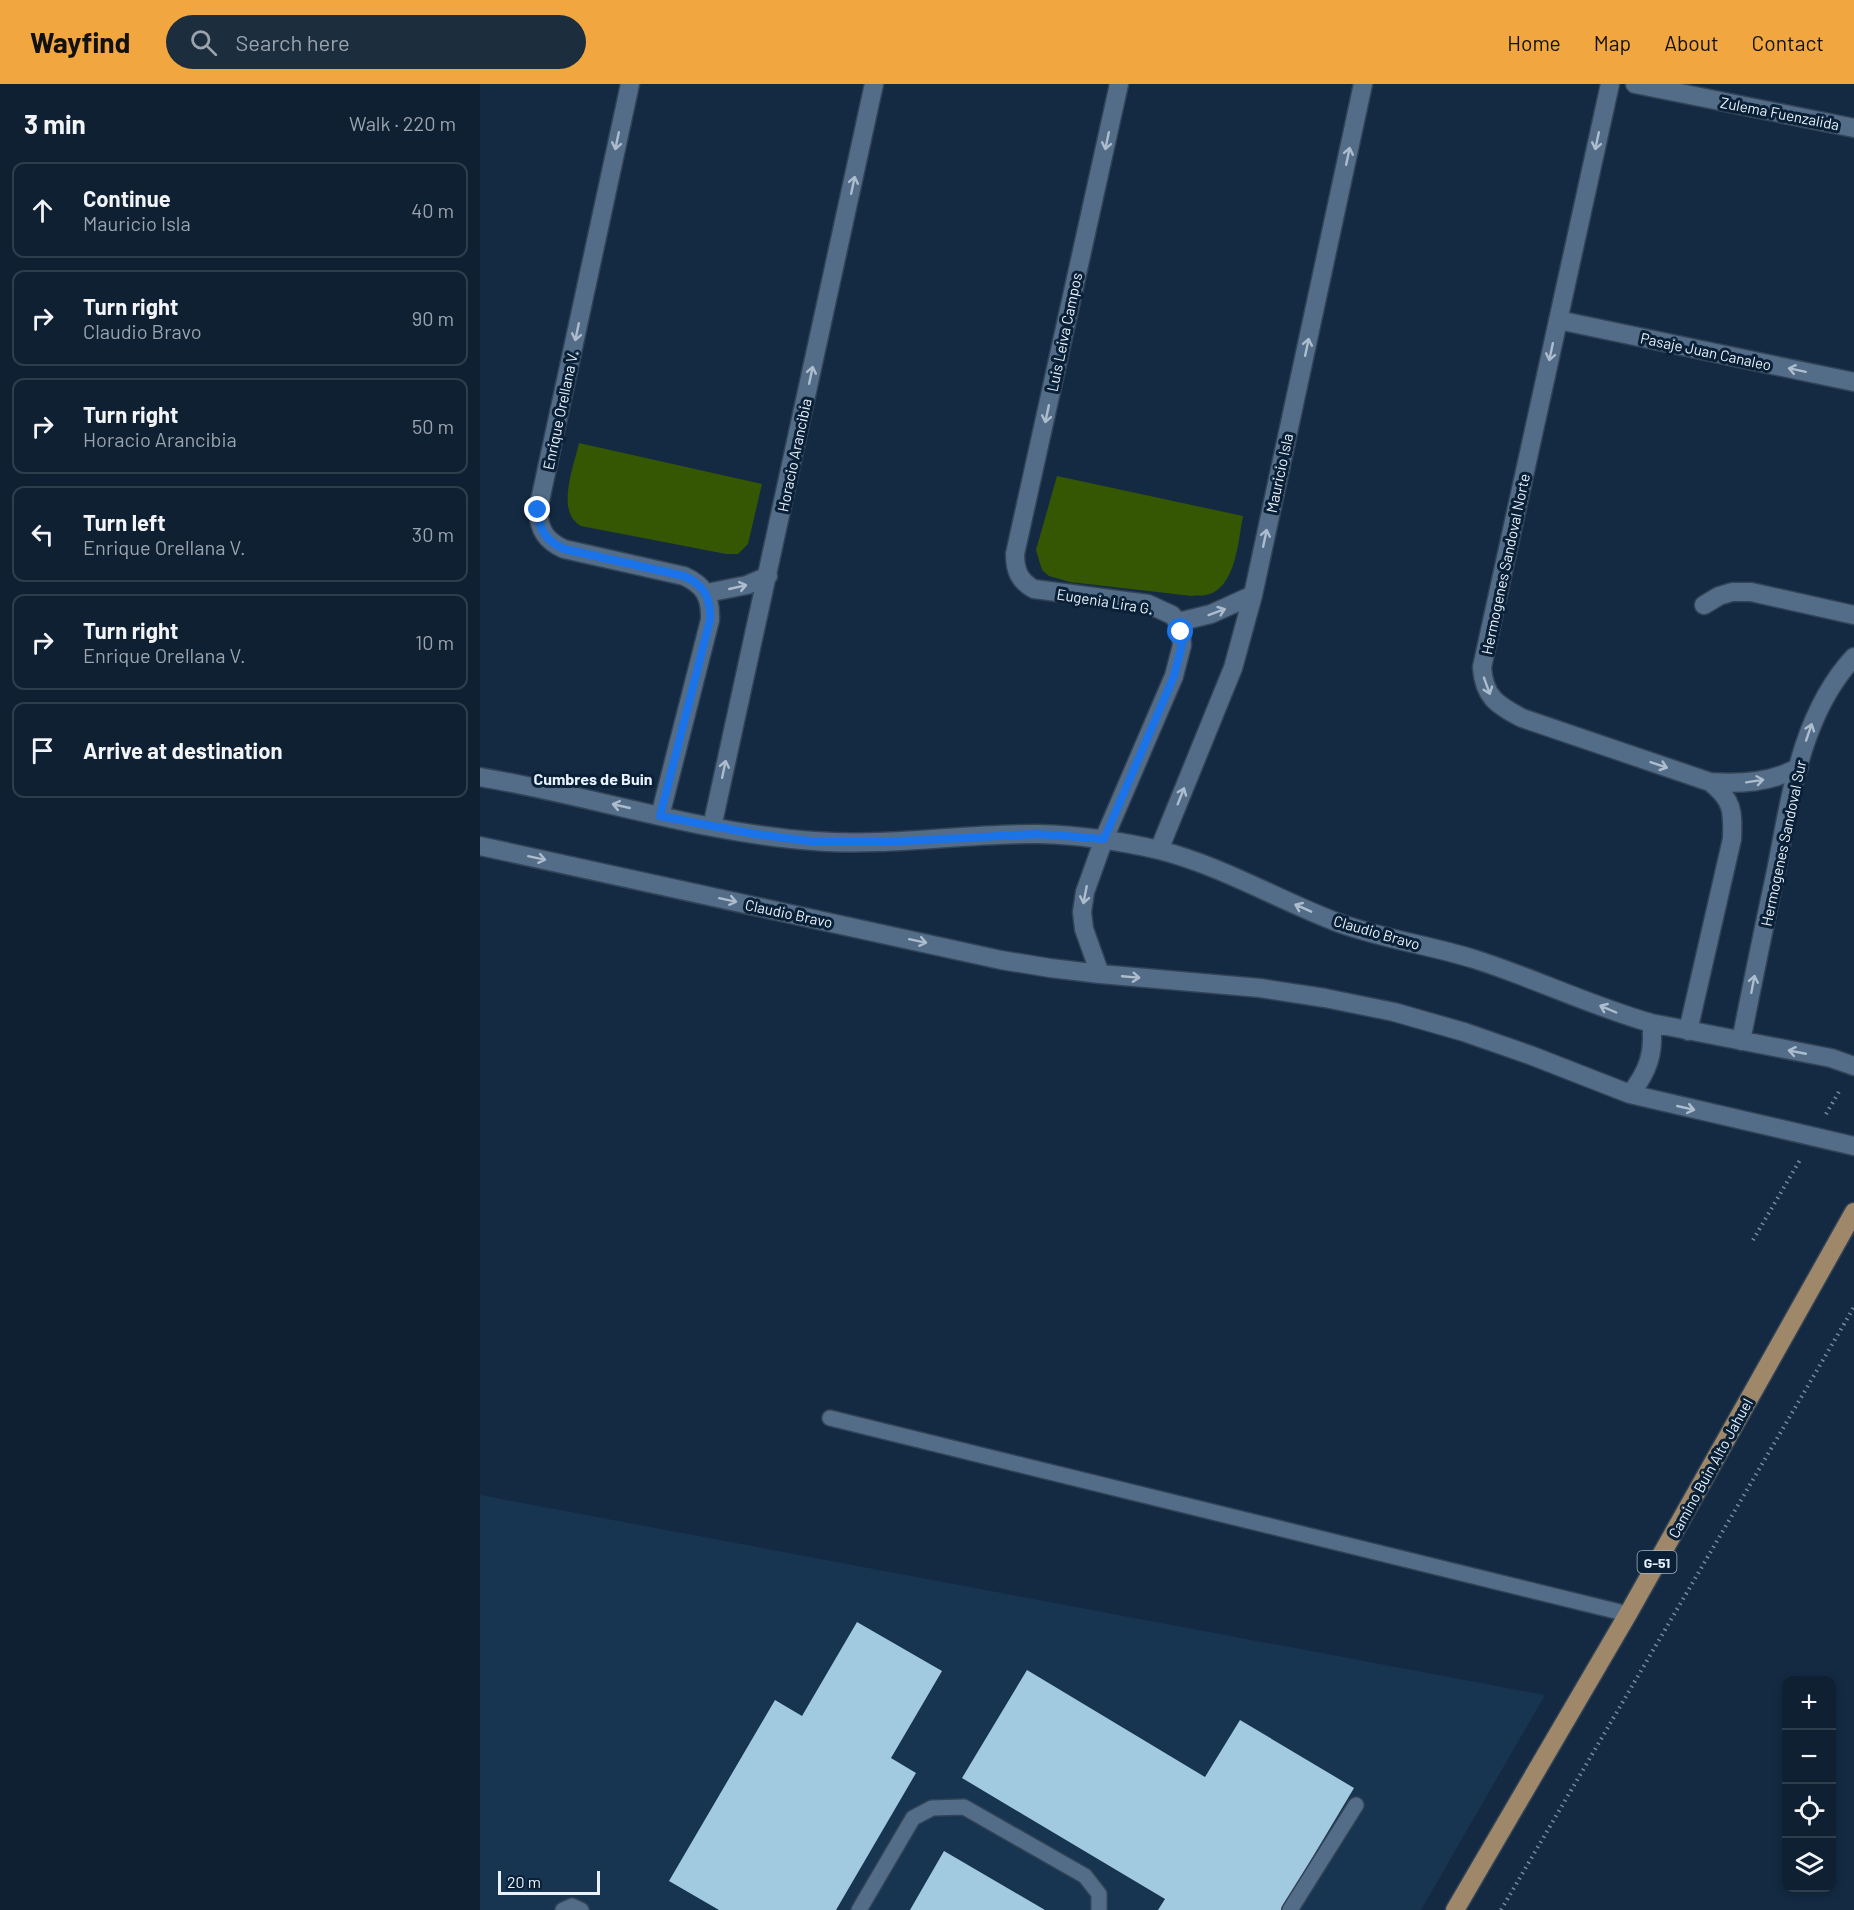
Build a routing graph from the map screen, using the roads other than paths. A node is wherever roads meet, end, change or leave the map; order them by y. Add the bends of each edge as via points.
1 (630, 84) edge
2 (874, 84) edge
3 (1119, 84) edge
4 (1363, 84) edge
5 (1610, 84) edge
6 (1635, 84) edge
7 (1854, 128) edge
8 (1558, 320) junction
9 (1854, 382) edge
10 (768, 576) junction
11 (1022, 580) joint
12 (707, 593) junction
13 (1253, 595) junction
14 (1704, 605) dead end
15 (1854, 615) edge
16 (1178, 622) junction
17 (1854, 657) edge
18 (1799, 767) junction
19 (480, 777) edge
20 (1710, 782) junction
21 (660, 816) junction
22 (712, 826) junction
23 (1104, 839) junction
24 (480, 846) edge
25 (1159, 850) junction
26 (1100, 974) junction
27 (1651, 1023) junction
28 (1688, 1031) junction
29 (1741, 1041) junction
30 (1854, 1066) edge
31 (1630, 1094) junction
32 (1854, 1146) edge
33 (1854, 1212) edge
34 (830, 1418) dead end
35 (1628, 1614) junction
36 (1356, 1805) dead end
37 (563, 1910) edge
38 (581, 1910) edge
39 (859, 1910) edge
40 (1099, 1910) edge
41 (1290, 1910) edge
42 (1455, 1910) edge

1 -> 12 street, Enrique Orellana V. via 538,519 544,534 564,549 684,576
10 -> 2 street, Horacio Arancibia
3 -> 11 street, Luis Leiva Campos via 1016,554 1015,565
13 -> 4 street, Mauricio Isla
5 -> 8 street, Hermogenes Sandoval Norte
6 - 7 street, Zulema Fuenzalida
9 -> 8 street, Pasaje Juan Canaleo
8 -> 20 street, Hermogenes Sandoval Norte via 1482,667 1483,680 1495,702 1522,718
12 -> 10 street via 747,585
22 -> 10 street, Horacio Arancibia
11 - 16 street, Eugenia Lira G. via 1046,592 1148,604
12 - 21 street via 710,620
16 -> 13 street via 1210,614
25 -> 13 street, Mauricio Isla via 1233,668
14 - 15 street via 1732,592 1751,592
16 - 23 street via 1182,645 1174,676
18 -> 17 street, Hermogenes Sandoval Sur via 1817,710
20 -> 18 street via 1749,783
29 -> 18 street, Hermogenes Sandoval Sur
21 -> 19 street, Claudio Bravo
20 - 28 street, Hermogenes Sandoval Norte via 1730,802 1732,839
21 - 22 street, Claudio Bravo
22 - 23 street, Claudio Bravo via 834,842 1037,834
23 - 25 street, Claudio Bravo
23 -> 26 street via 1082,912
24 -> 26 street, Claudio Bravo via 1001,960
27 -> 25 street, Claudio Bravo via 1471,958 1344,924 1199,862
26 -> 31 street, Claudio Bravo via 1260,988 1394,1012 1464,1032
27 - 28 street, Claudio Bravo
27 - 31 street via 1653,1049 1649,1065
28 - 29 street, Claudio Bravo
30 -> 29 street, Claudio Bravo
31 -> 32 street, Claudio Bravo
33 - 35 main road, Camino Buin Alto Jahuel / G-51
34 - 35 lane
35 - 42 main road, Camino Buin Alto Jahuel / G-51
36 - 41 lane
37 - 38 lane via 572,1906
39 - 40 lane via 913,1818 932,1808 964,1807 1085,1876 1099,1894

